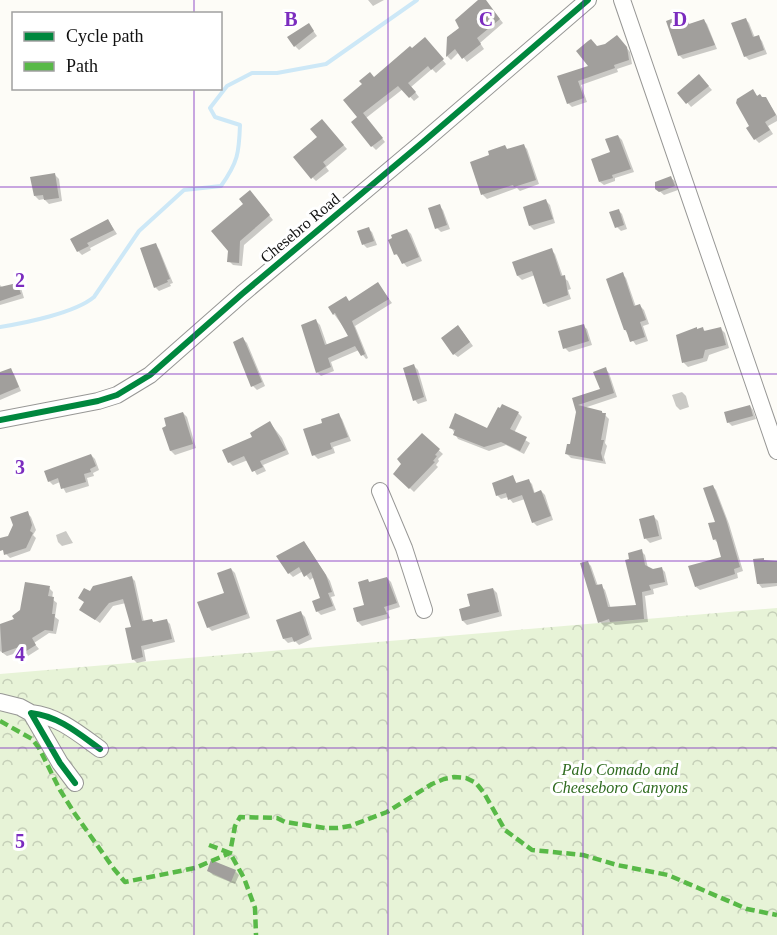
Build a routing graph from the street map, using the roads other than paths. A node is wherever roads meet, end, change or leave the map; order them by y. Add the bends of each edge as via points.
1 (588, 0) edge
2 (622, 0) edge
3 (0, 420) edge
4 (777, 451) edge
5 (381, 491) dead end
6 (424, 610) dead end
7 (0, 702) edge
8 (31, 713) junction
9 (100, 749) dead end
10 (75, 783) dead end

1 - 3 street, Chesebro Road via 150,375 117,395 98,401
2 - 4 street
5 - 6 street
7 - 8 street
8 - 9 street via 47,715 65,724
8 - 10 street

